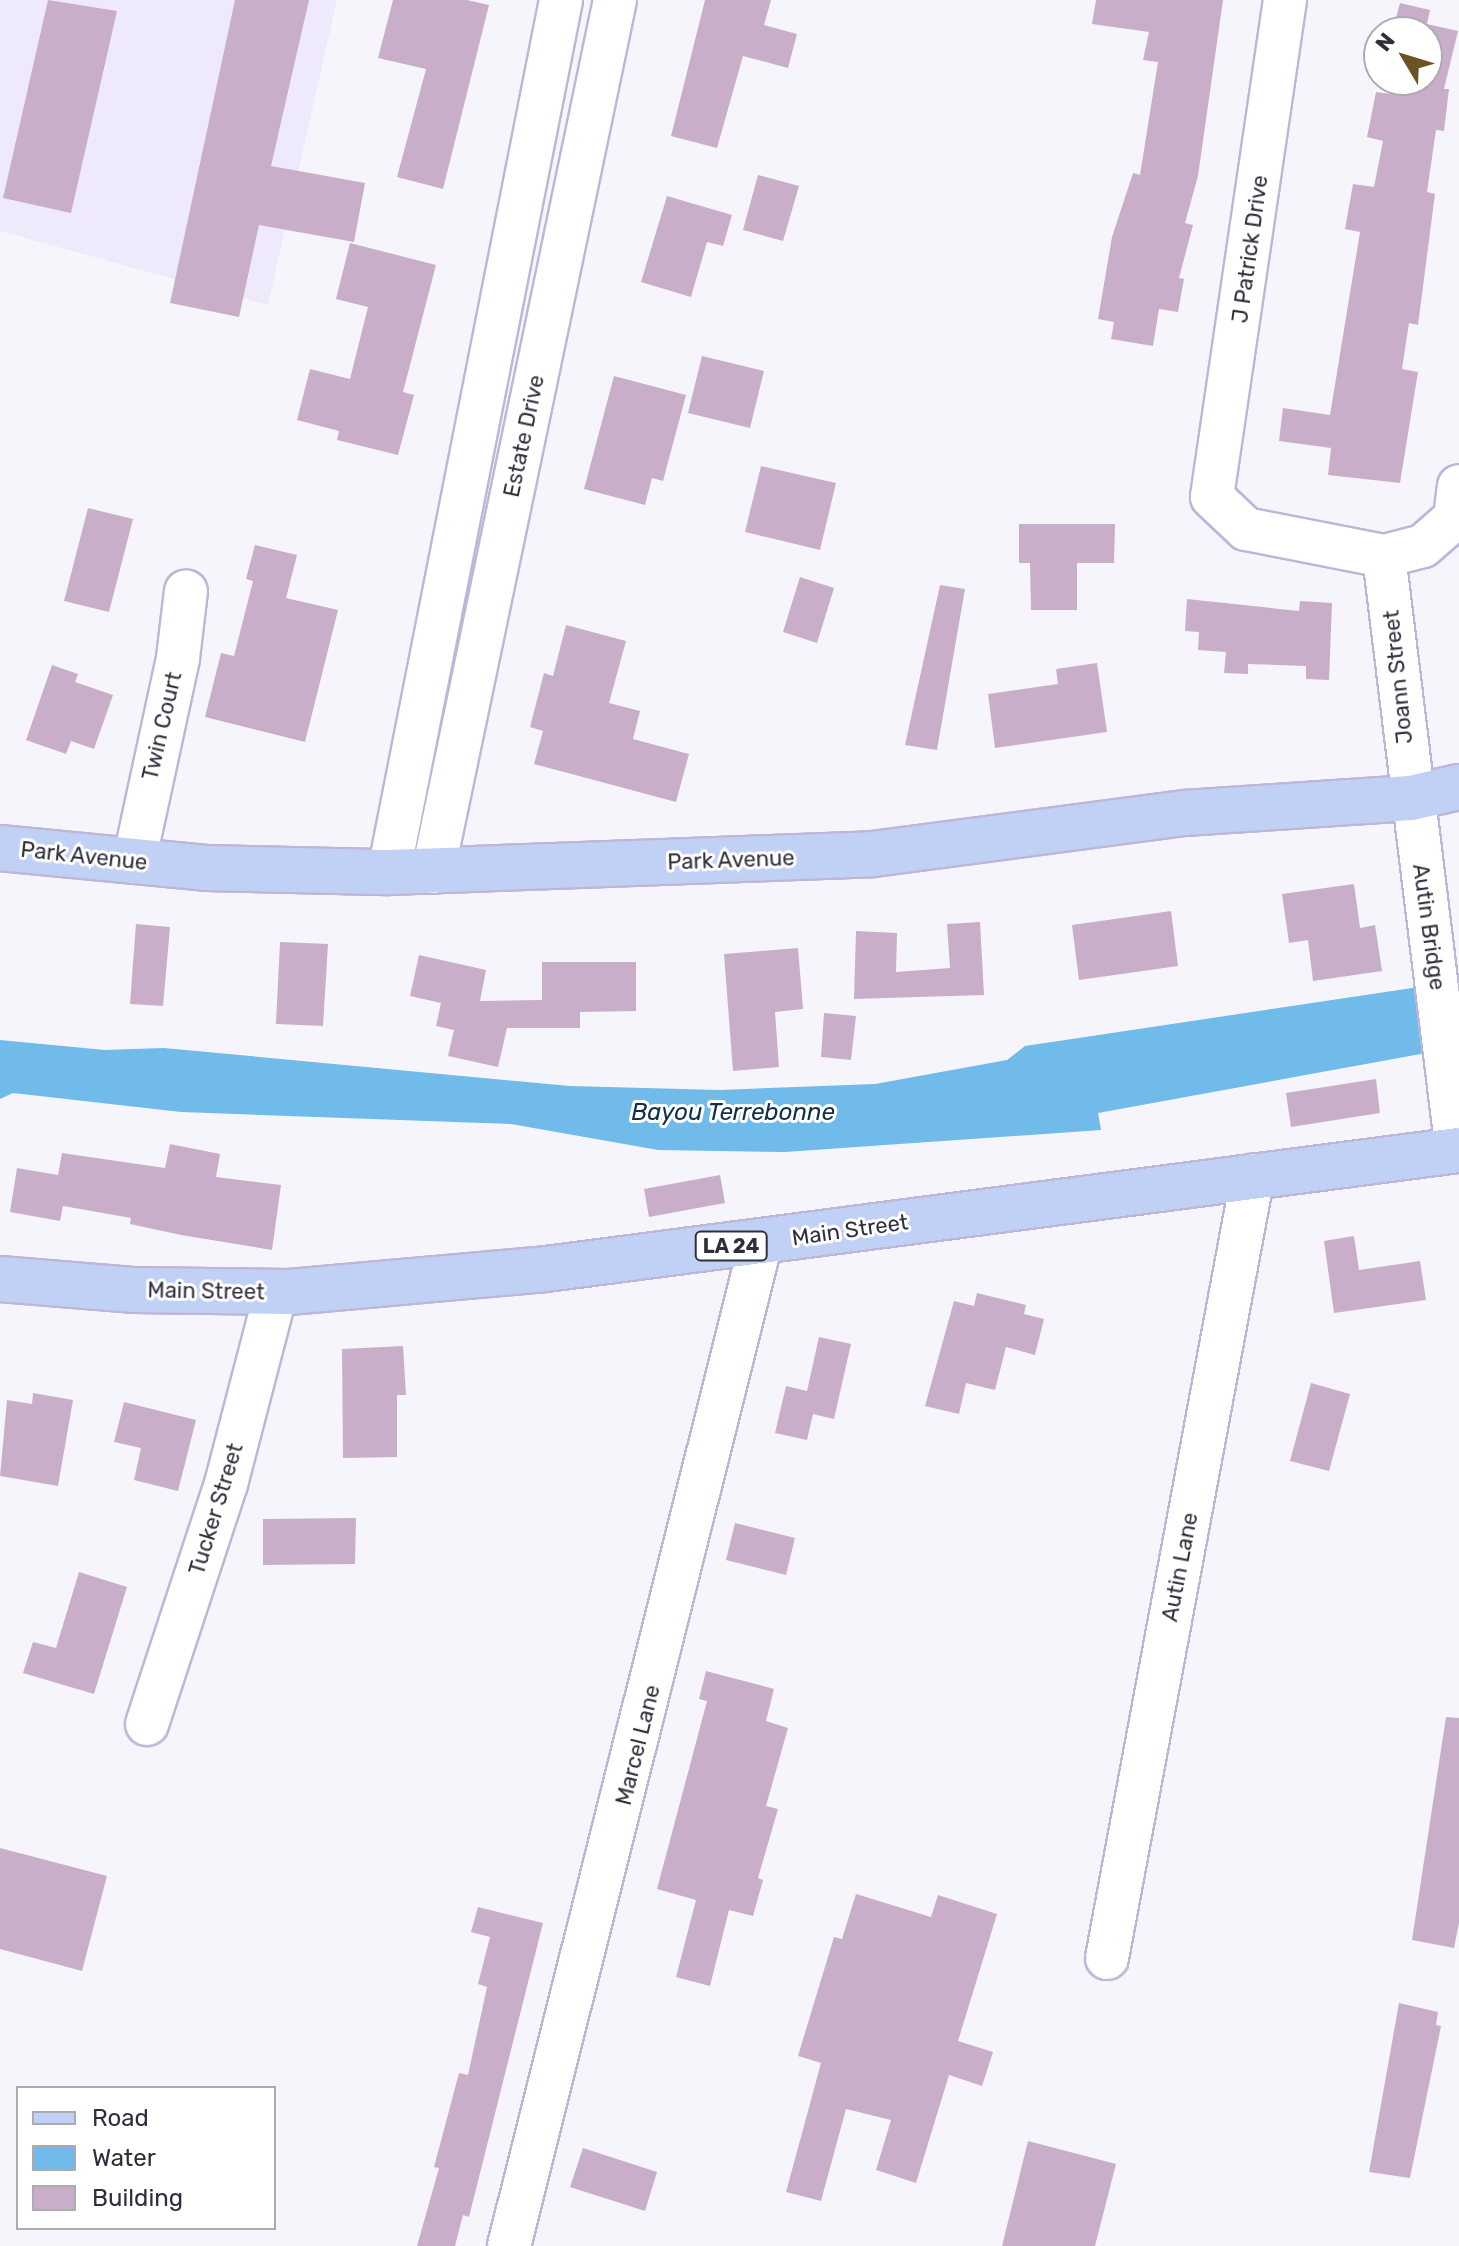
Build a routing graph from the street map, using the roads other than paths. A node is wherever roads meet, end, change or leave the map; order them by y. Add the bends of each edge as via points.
1 (561, 0) edge
2 (615, 0) edge
3 (1285, 0) edge
4 (1457, 502) edge
5 (1384, 556) junction
6 (186, 591) dead end
7 (1459, 787) edge
8 (1411, 798) junction
9 (0, 848) edge
10 (134, 862) junction
11 (389, 872) junction
12 (433, 872) junction
13 (1458, 1150) edge
14 (1253, 1175) junction
15 (761, 1242) junction
16 (0, 1279) edge
17 (276, 1292) junction
18 (147, 1724) dead end
19 (1107, 1958) dead end
20 (509, 2246) edge

1 - 11 street
2 - 12 street, Estate Drive
3 - 5 street, J Patrick Drive via 1212,497 1246,529
4 - 5 street via 1423,546
5 - 8 street, Joann Street
6 - 10 street, Twin Court via 178,658
7 - 8 main road, Park Avenue
8 - 12 main road, Park Avenue via 1185,813 873,854
8 - 13 street, Autin Bridge
9 - 10 main road, Park Avenue
10 - 11 main road, Park Avenue
11 - 12 main road, Park Avenue
13 - 14 main road, Main Street / LA 24
14 - 15 main road, Main Street / LA 24
14 - 19 street, Autin Lane
15 - 17 main road, Main Street / LA 24 via 546,1269
15 - 20 street, Marcel Lane
16 - 17 main road, Main Street / LA 24 via 133,1290
17 - 18 street, Tucker Street via 226,1484

